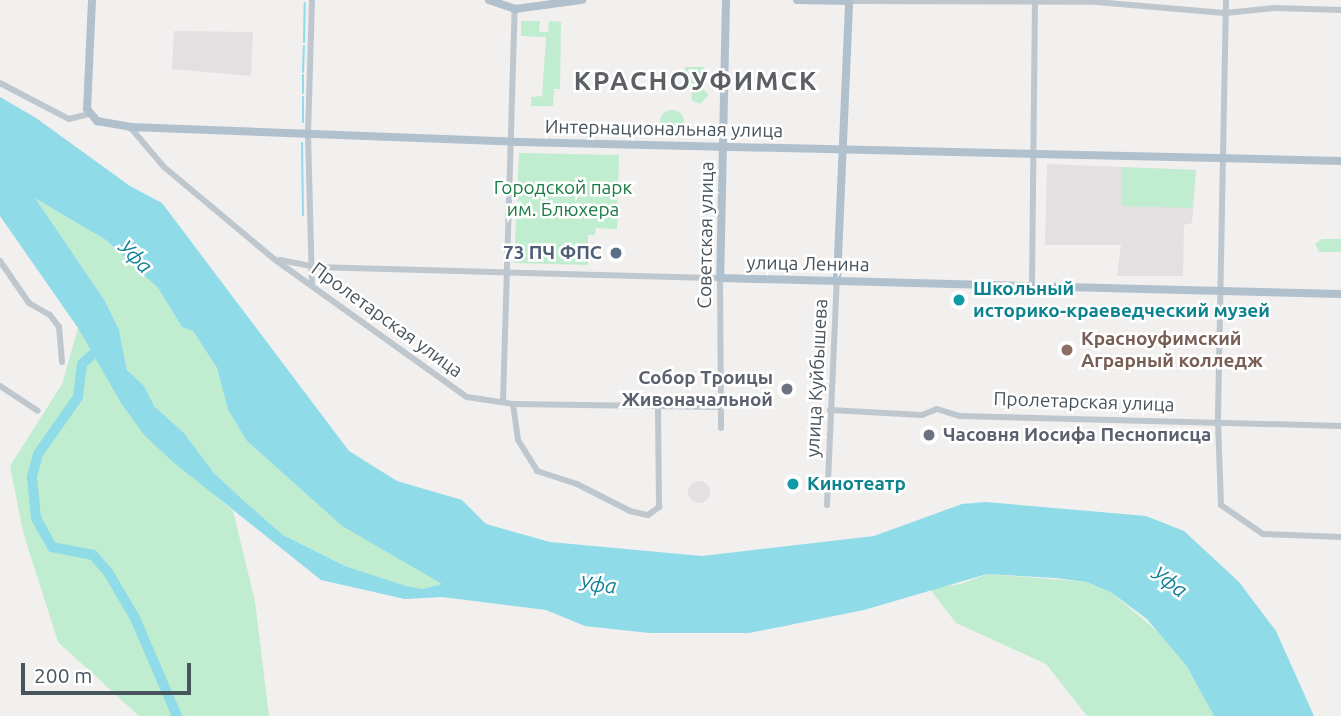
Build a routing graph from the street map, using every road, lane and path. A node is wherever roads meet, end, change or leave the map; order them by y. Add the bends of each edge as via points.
1 (92, 0) edge
2 (312, 0) edge
3 (489, 0) edge
4 (582, 0) edge
5 (726, 0) edge
6 (797, 0) edge
7 (1226, 0) edge
8 (849, 1) edge
9 (1035, 2) edge
10 (515, 9) junction
11 (1341, 10) edge
12 (1225, 13) junction
13 (0, 83) edge
14 (89, 114) junction
15 (130, 127) junction
16 (308, 133) junction
17 (510, 142) junction
18 (723, 146) junction
19 (844, 149) junction
20 (1035, 153) junction
21 (1222, 157) junction
22 (1341, 161) edge
23 (274, 259) junction
24 (0, 261) edge
25 (315, 267) junction
26 (505, 274) junction
27 (720, 278) junction
28 (837, 280) junction
29 (1032, 285) junction
30 (312, 286) junction
31 (1220, 290) junction
32 (1341, 294) edge
33 (62, 362) dead end
34 (0, 386) edge
35 (503, 402) junction
36 (513, 404) junction
37 (658, 407) junction
38 (721, 407) junction
39 (830, 410) junction
40 (38, 411) dead end
41 (1218, 422) junction
42 (1341, 426) edge
43 (721, 428) dead end
44 (827, 505) dead end
45 (1341, 537) edge

1 - 14 main road
2 - 16 street
3 - 10 main road
4 - 10 main road
5 - 18 main road, Советская улица
6 - 8 main road
7 - 12 street
8 - 9 street
8 - 19 main road, улица Куйбышева
9 - 12 street via 1096,2
9 - 20 street
10 - 17 street
11 - 12 street via 1275,8
12 - 21 street
13 - 14 street, Интернациональная улица via 69,119
14 - 15 main road, Интернациональная улица via 102,123
15 - 16 main road, Интернациональная улица
15 - 23 street, Пролетарская улица via 164,167
16 - 17 main road, Интернациональная улица
16 - 25 street
17 - 18 main road, Интернациональная улица
17 - 26 street
18 - 19 main road, Интернациональная улица
18 - 27 main road, Советская улица
19 - 20 main road, Интернациональная улица
19 - 28 main road, улица Куйбышева
20 - 21 main road, Интернациональная улица
20 - 29 street
21 - 22 main road, Интернациональная улица
21 - 31 street
23 - 25 street, улица Ленина
23 - 30 street, Пролетарская улица
24 - 33 street via 29,303 50,315 59,327
25 - 26 street, улица Ленина
25 - 30 street
26 - 27 street, улица Ленина
26 - 35 street
27 - 28 main road, улица Ленина
27 - 38 street, Советская улица
28 - 29 main road, улица Ленина
28 - 39 street, улица Куйбышева
29 - 31 main road, улица Ленина
30 - 35 street, Пролетарская улица via 467,397
31 - 32 main road, улица Ленина
31 - 41 street
34 - 40 street
35 - 36 street, Пролетарская улица
36 - 37 street, Пролетарская улица
36 - 37 street via 518,440 526,461 537,471 577,484 635,513 653,514 659,507
37 - 38 street, Пролетарская улица
38 - 43 street, Советская улица
39 - 41 street, Пролетарская улица via 922,415 937,409 960,416
39 - 44 street, улица Куйбышева
41 - 42 street, Пролетарская улица
41 - 45 street via 1220,505 1263,534

